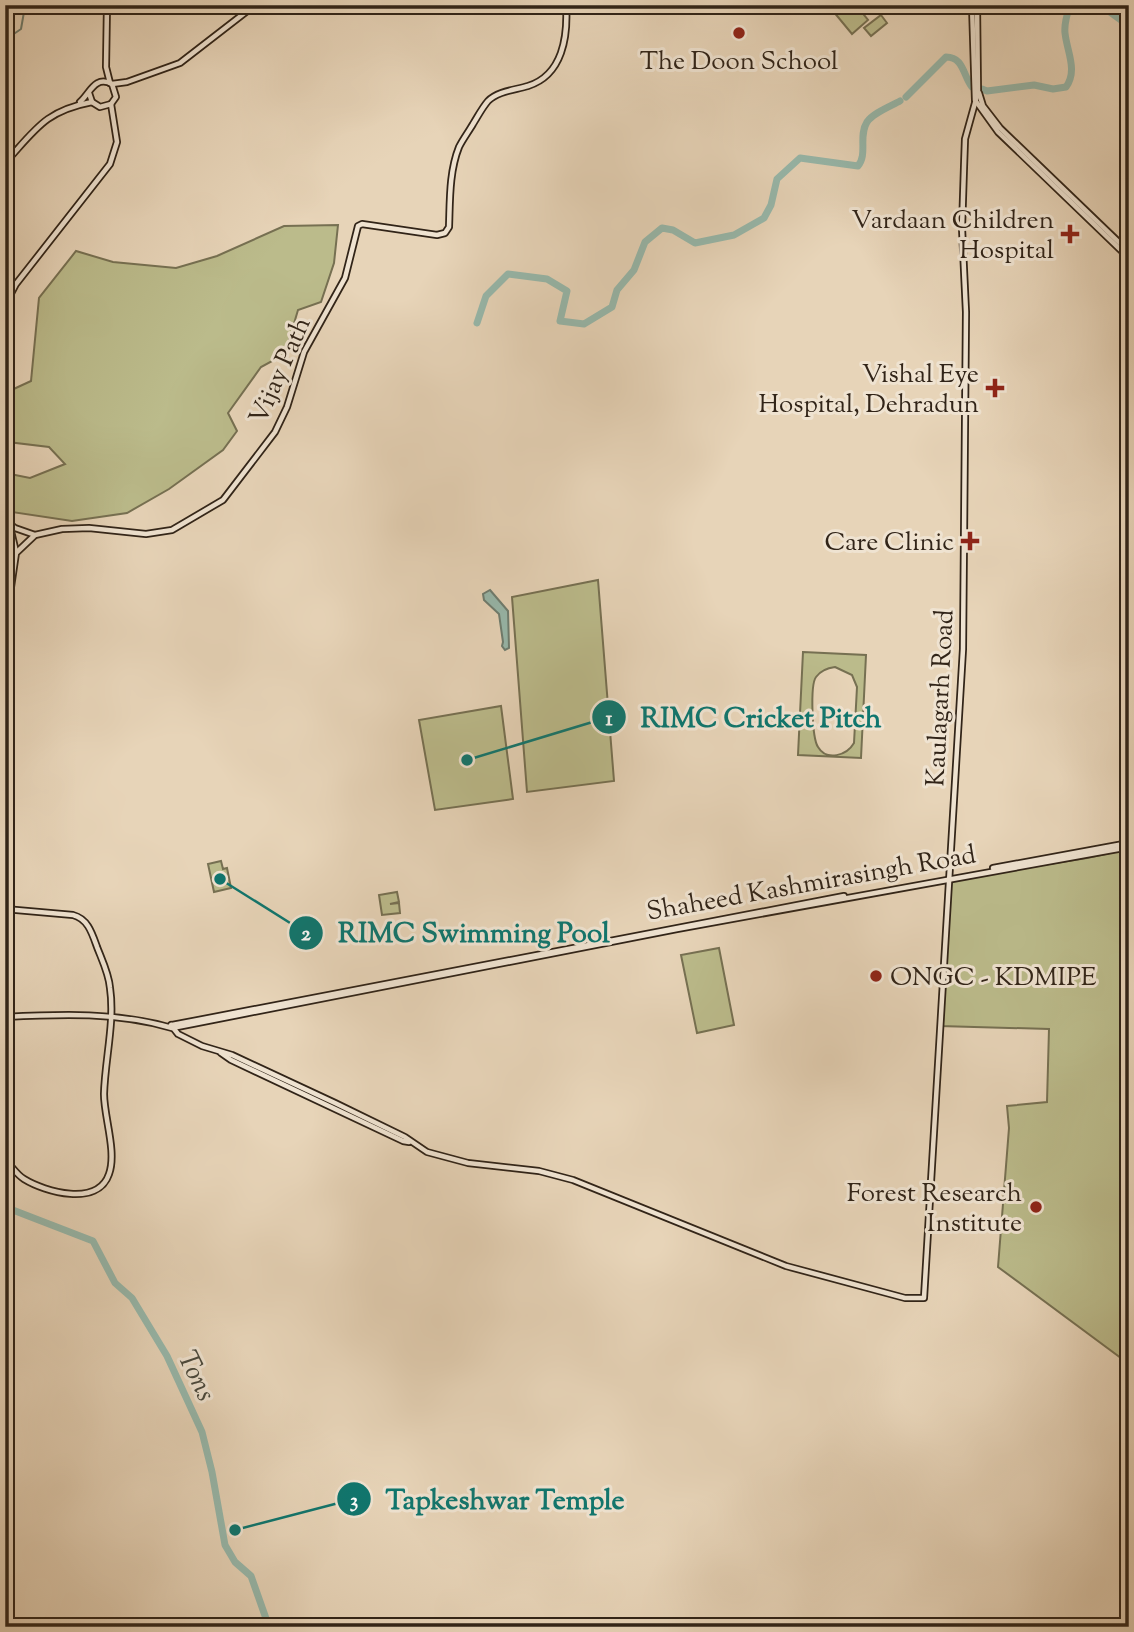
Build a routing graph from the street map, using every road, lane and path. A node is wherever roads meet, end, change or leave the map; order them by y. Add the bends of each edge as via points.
1 (107, 5) edge
2 (254, 5) edge
3 (566, 5) edge
4 (974, 5) edge
5 (106, 67) junction
6 (102, 80) junction
7 (127, 82) junction
8 (111, 83) junction
9 (116, 92) junction
10 (978, 92) junction
11 (89, 93) junction
12 (975, 100) junction
13 (92, 102) junction
14 (78, 104) junction
15 (111, 104) junction
16 (105, 107) junction
17 (114, 120) junction
18 (5, 163) edge
19 (1129, 252) edge
20 (1129, 258) edge
21 (5, 305) edge
22 (7, 522) edge
23 (35, 535) junction
24 (16, 553) junction
25 (5, 628) edge
26 (1129, 845) edge
27 (949, 878) junction
28 (5, 909) edge
29 (111, 1016) junction
30 (5, 1017) edge
31 (170, 1027) junction
32 (5, 1160) edge

1 - 5 street
2 - 7 street via 187,58
3 - 23 street, Vijay Path via 564,46 548,75 491,99 460,146 446,233 358,226 345,278 304,352 275,432 223,500 172,530 146,534 76,529
4 - 10 street
4 - 12 street
5 - 6 street
5 - 8 street
6 - 8 street
6 - 11 street
7 - 8 street
7 - 9 street
8 - 9 street
9 - 15 street
10 - 12 street
10 - 19 street via 1000,128
11 - 13 street
11 - 14 street
12 - 20 street via 998,132
12 - 27 street, Kaulagarh Road via 965,139 964,167 963,642
13 - 14 street
13 - 16 street
14 - 18 street via 39,125
15 - 16 street
15 - 17 street
16 - 17 street
17 - 21 street via 117,142 110,164 16,284
22 - 23 street
22 - 24 street
23 - 24 street
24 - 25 street
26 - 27 street, Shaheed Kashmirasingh Road
27 - 31 street, Shaheed Kashmirasingh Road
27 - 31 street, Kaulagarh Road via 924,1298 905,1298 786,1266 555,1175 486,1167 427,1152 392,1130
28 - 29 street via 83,919 110,984
29 - 30 street
29 - 31 street
29 - 32 street via 104,1094 110,1171 103,1183 82,1194 65,1194 38,1186 17,1174

